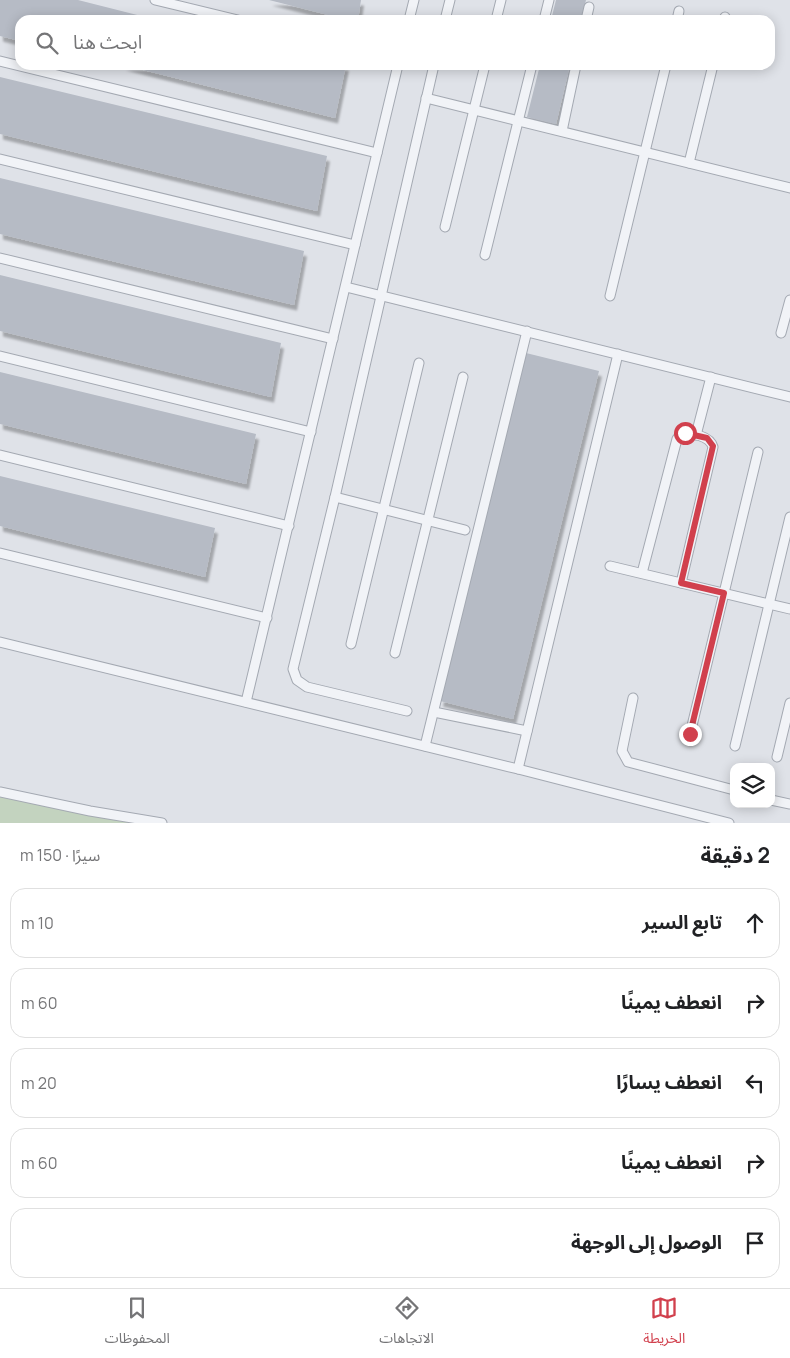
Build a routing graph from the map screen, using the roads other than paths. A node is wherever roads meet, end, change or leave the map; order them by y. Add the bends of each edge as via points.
1 (155, 0) edge
2 (414, 0) edge
3 (450, 0) edge
4 (501, 0) edge
5 (548, 0) edge
6 (589, 7) dead end
7 (217, 15) edge
8 (410, 15) edge
9 (446, 15) edge
10 (497, 15) edge
11 (545, 15) edge
12 (587, 15) edge
13 (0, 61) edge
14 (15, 65) edge
15 (37, 70) edge
16 (397, 70) edge
17 (433, 70) edge
18 (484, 70) edge
19 (531, 70) edge
20 (575, 70) edge
21 (665, 70) edge
22 (712, 70) edge
23 (426, 98) junction
24 (474, 110) junction
25 (519, 121) junction
26 (562, 131) junction
27 (645, 152) junction
28 (377, 153) junction
29 (0, 159) edge
30 (689, 163) junction
31 (790, 188) edge
32 (445, 227) dead end
33 (356, 245) junction
34 (485, 255) dead end
35 (0, 258) edge
36 (346, 287) junction
37 (382, 295) junction
38 (610, 296) dead end
39 (790, 300) edge
40 (527, 331) junction
41 (782, 333) dead end
42 (333, 339) junction
43 (618, 354) junction
44 (0, 356) edge
45 (419, 364) dead end
46 (463, 377) dead end
47 (711, 377) junction
48 (790, 397) edge
49 (311, 432) junction
50 (696, 436) junction
51 (758, 452) dead end
52 (0, 455) edge
53 (335, 498) junction
54 (383, 510) junction
55 (790, 517) edge
56 (428, 521) junction
57 (289, 526) junction
58 (465, 530) dead end
59 (0, 553) edge
60 (610, 566) dead end
61 (642, 574) junction
62 (681, 583) junction
63 (724, 593) junction
64 (769, 604) junction
65 (790, 609) edge
66 (267, 618) junction
67 (0, 642) edge
68 (351, 644) dead end
69 (395, 653) dead end
70 (633, 698) dead end
71 (246, 702) junction
72 (790, 703) edge
73 (407, 710) dead end
74 (434, 712) junction
75 (527, 731) junction
76 (690, 734) dead end
77 (425, 746) junction
78 (735, 746) dead end
79 (777, 757) dead end
80 (518, 769) junction
81 (730, 789) edge
82 (0, 792) edge
83 (775, 801) edge
84 (790, 804) edge
85 (162, 823) edge
86 (729, 823) edge

1 - 7 lane
2 - 8 lane
3 - 9 lane
4 - 10 lane
5 - 11 lane
6 - 12 lane
13 - 14 lane
15 - 28 lane
16 - 28 lane
17 - 23 lane
18 - 24 lane
19 - 25 lane
20 - 26 lane
21 - 27 lane
22 - 30 lane
23 - 24 lane
23 - 37 lane
24 - 25 lane
24 - 32 lane
25 - 26 lane
25 - 34 lane
26 - 27 lane
27 - 30 lane
27 - 38 lane
28 - 33 lane
29 - 33 lane
30 - 31 lane
33 - 36 lane
35 - 42 lane
36 - 37 lane
36 - 42 lane
37 - 40 lane
37 - 53 lane
39 - 41 lane
40 - 43 lane
40 - 74 lane
42 - 49 lane
43 - 47 lane
43 - 75 lane
44 - 49 lane
45 - 54 lane
46 - 56 lane
47 - 48 lane
47 - 50 lane
49 - 57 lane
50 - 61 lane via 685,433 677,439
50 - 62 lane via 710,440 713,446
51 - 63 lane
52 - 57 lane
53 - 54 lane
53 - 73 lane via 293,663 294,674 307,687
54 - 56 lane
54 - 68 lane
55 - 64 lane
56 - 58 lane
56 - 69 lane
57 - 66 lane
59 - 66 lane
60 - 61 lane
61 - 62 lane
62 - 63 lane
63 - 64 lane
63 - 76 lane
64 - 65 lane
64 - 78 lane
66 - 71 lane
67 - 71 lane
70 - 81 lane via 622,751 628,762
71 - 77 lane
72 - 79 lane
74 - 75 lane
74 - 77 lane
75 - 80 lane
77 - 80 lane
80 - 86 lane
82 - 85 lane via 90,812
83 - 84 lane

